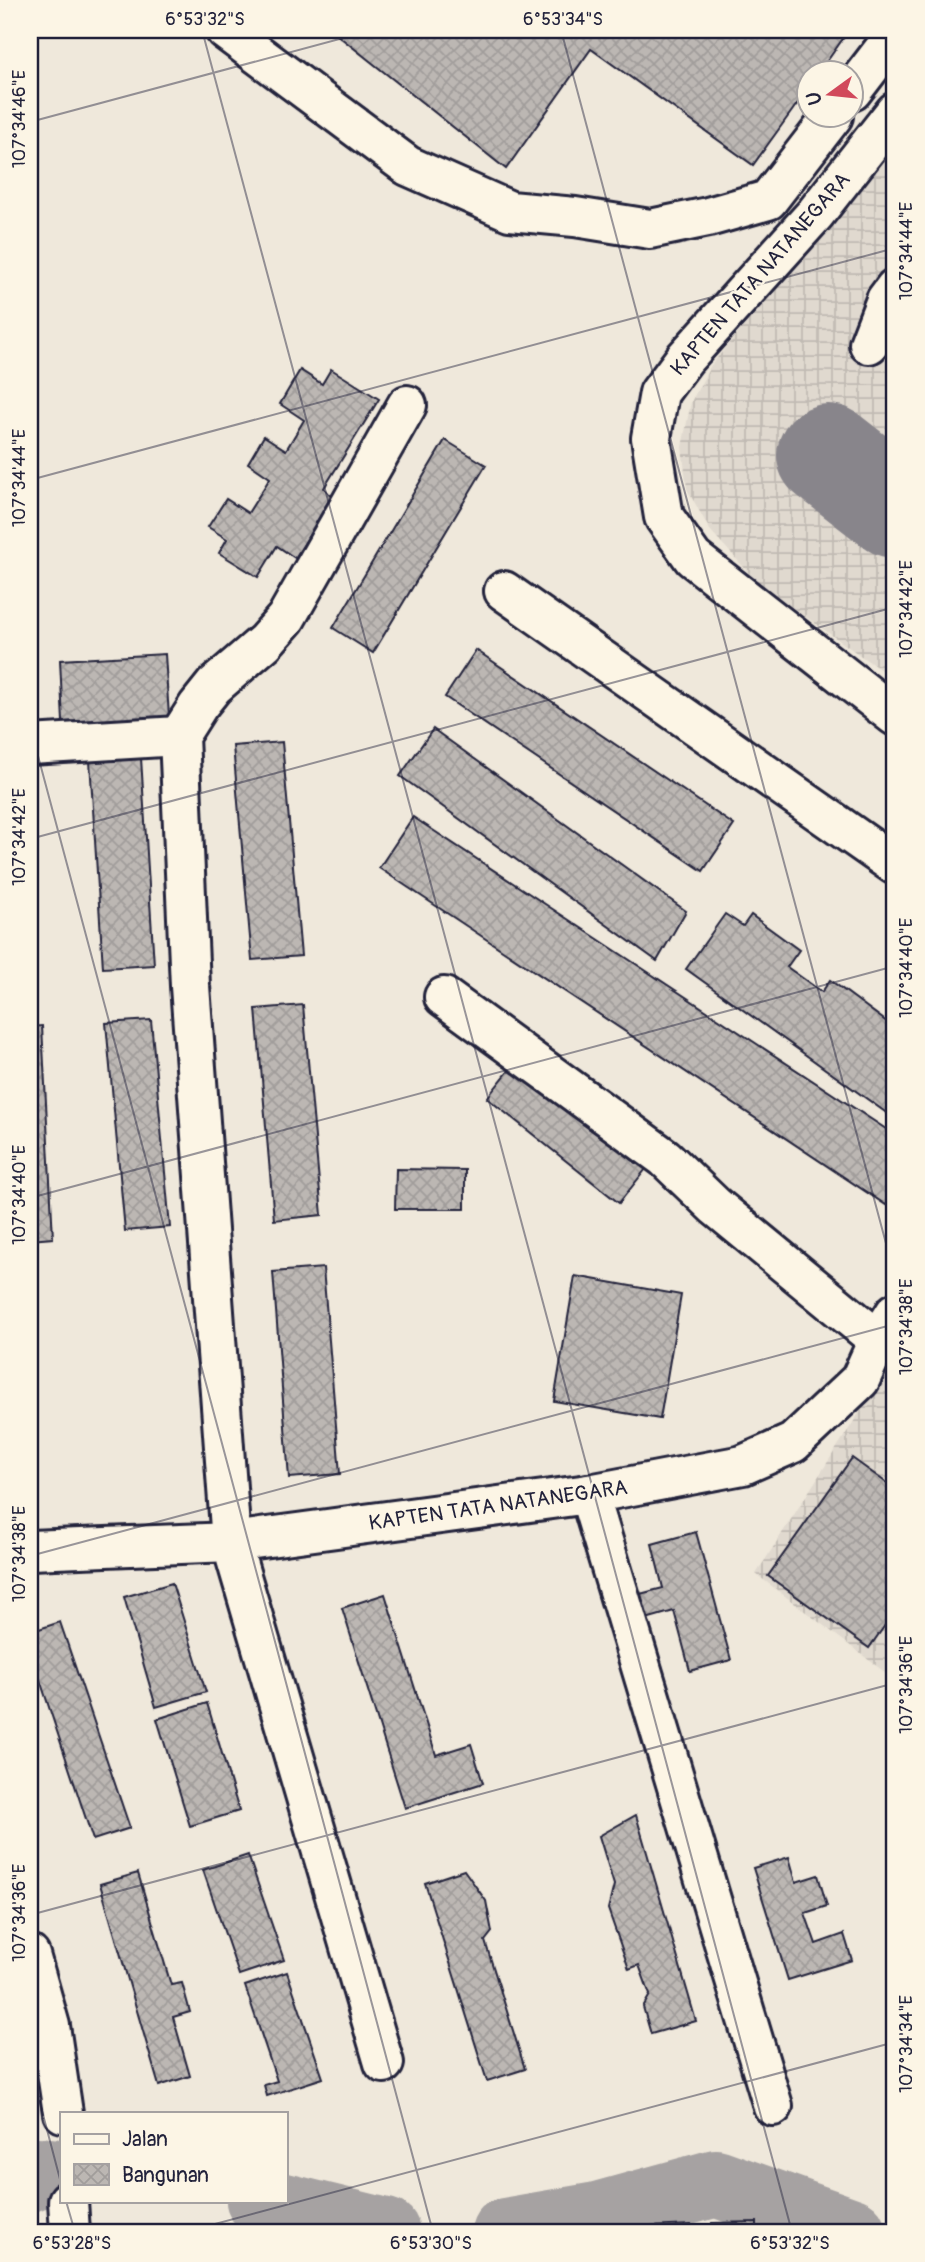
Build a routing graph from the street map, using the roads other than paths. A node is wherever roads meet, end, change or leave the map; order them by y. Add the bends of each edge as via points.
1 (225, 30) edge
2 (895, 35) edge
3 (866, 73) edge
4 (895, 112) edge
5 (822, 130) edge
6 (895, 288) edge
7 (869, 344) dead end
8 (407, 405) dead end
9 (504, 591) dead end
10 (895, 716) edge
11 (179, 736) junction
12 (30, 745) edge
13 (889, 848) edge
14 (444, 998) dead end
15 (887, 1326) edge
16 (589, 1494) junction
17 (231, 1542) junction
18 (30, 1550) edge
19 (30, 1955) edge
20 (40, 2028) edge
21 (384, 2063) dead end
22 (773, 2106) dead end
23 (63, 2112) edge

1 - 5 street via 408,166 510,211 649,229 708,217 768,200
2 - 3 street
4 - 10 street, KAPTEN TATA NATANEGARA via 815,214 685,358 659,393 651,438 664,517 692,558
6 - 7 street
8 - 11 street via 286,618 214,686
9 - 13 street
11 - 12 street
11 - 17 street via 190,986
14 - 15 street via 665,1158 715,1206
15 - 16 street, KAPTEN TATA NATANEGARA via 860,1380 793,1443 743,1465
16 - 17 street, KAPTEN TATA NATANEGARA
16 - 22 street
17 - 18 street, KAPTEN TATA NATANEGARA
17 - 21 street
19 - 20 street
20 - 23 street

